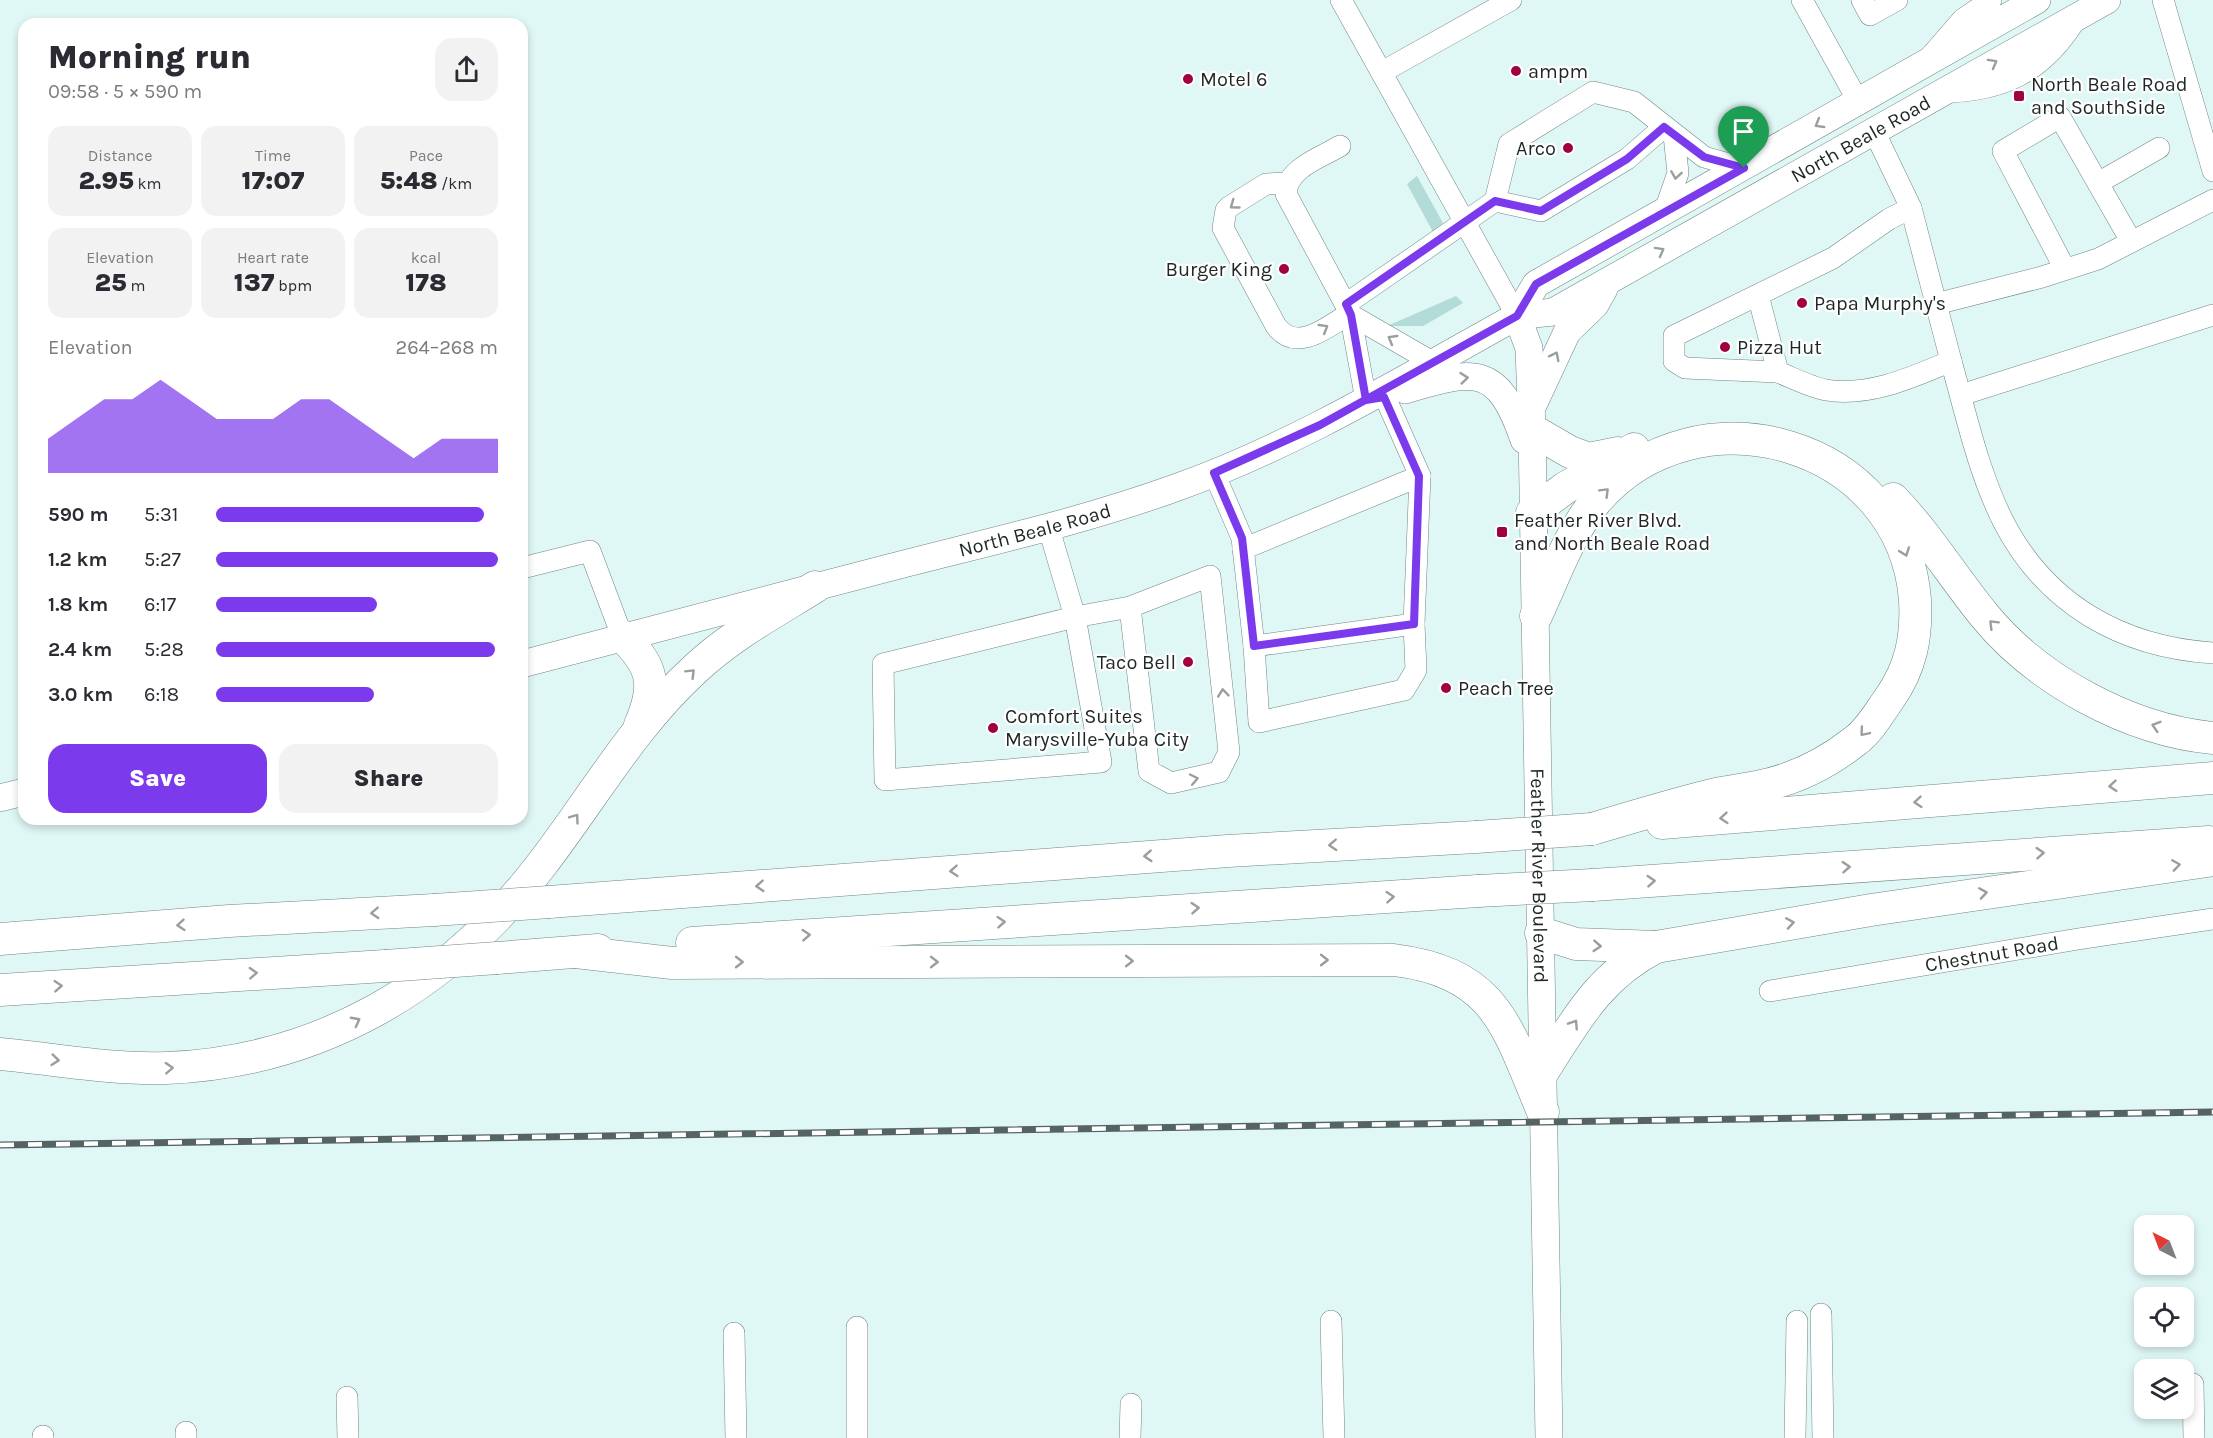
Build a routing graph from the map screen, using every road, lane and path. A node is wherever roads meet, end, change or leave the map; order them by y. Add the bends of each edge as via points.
1 (1341, 0) edge
2 (1511, 0) edge
3 (1802, 0) edge
4 (1862, 0) edge
5 (1991, 0) edge
6 (2037, 0) edge
7 (2107, 0) edge
8 (2163, 0) edge
9 (1894, 1) edge
10 (1925, 64) junction
11 (1382, 72) junction
12 (1858, 101) junction
13 (1669, 131) junction
14 (1874, 131) junction
15 (1340, 146) dead end
16 (2159, 147) dead end
17 (1744, 168) junction
18 (2213, 171) edge
19 (1286, 183) junction
20 (2098, 183) junction
21 (2213, 200) edge
22 (1495, 201) junction
23 (1911, 208) junction
24 (1664, 213) junction
25 (1465, 222) junction
26 (2131, 242) junction
27 (2065, 269) junction
28 (1609, 280) junction
29 (1758, 295) junction
30 (1936, 304) junction
31 (1349, 311) junction
32 (2213, 315) edge
33 (1517, 316) junction
34 (1951, 361) junction
35 (1434, 363) junction
36 (1778, 372) junction
37 (1961, 395) junction
38 (1375, 398) junction
39 (1531, 419) junction
40 (1631, 450) junction
41 (1532, 462) junction
42 (1214, 473) junction
43 (1419, 476) junction
44 (1532, 513) junction
45 (1049, 529) junction
46 (1243, 549) junction
47 (528, 566) edge
48 (814, 588) junction
49 (1130, 607) junction
50 (1075, 616) junction
51 (1536, 616) junction
52 (1414, 624) junction
53 (622, 636) junction
54 (1254, 646) junction
55 (2213, 653) edge
56 (528, 662) edge
57 (637, 732) junction
58 (2213, 738) edge
59 (2213, 778) edge
60 (1592, 829) junction
61 (2213, 841) edge
62 (2213, 860) edge
63 (2213, 920) edge
64 (1540, 933) junction
65 (0, 939) edge
66 (1656, 947) junction
67 (576, 952) junction
68 (0, 990) edge
69 (1770, 990) dead end
70 (0, 1054) edge
71 (1542, 1073) junction
72 (1543, 1112) junction
73 (1821, 1314) dead end
74 (1330, 1321) dead end
75 (1797, 1321) dead end
76 (857, 1327) dead end
77 (734, 1333) dead end
78 (347, 1396) dead end
79 (1131, 1404) dead end
80 (2194, 1419) edge
81 (348, 1438) edge
82 (736, 1438) edge
83 (857, 1438) edge
84 (1130, 1438) edge
85 (1334, 1438) edge
86 (1549, 1438) edge
87 (1795, 1438) edge
88 (1823, 1438) edge
89 (2194, 1438) edge

1 - 11 street
2 - 11 street
3 - 12 street
4 - 9 street via 1870,15
5 - 10 street via 1963,19
6 - 10 main road, North Beale Road
14 -> 7 main road, North Beale Road
8 - 18 street
10 - 12 main road, North Beale Road
11 - 25 street
12 -> 17 main road, North Beale Road
13 - 17 street via 1704,157
13 - 22 street via 1541,211
13 - 22 street via 1634,102 1593,92 1509,144
13 -> 24 street via 1678,173
14 - 23 street
28 -> 14 main road, North Beale Road
15 - 19 street via 1296,171
16 - 20 street
17 - 24 main road, North Beale Road
19 - 31 street via 1286,194
19 -> 31 street via 1266,184 1230,207 1224,218 1226,237 1276,326 1286,336 1312,336
20 - 26 street
20 - 27 street via 2060,117 2003,151
21 - 26 street
22 - 25 street
23 - 29 street via 1833,258
23 - 30 street
24 - 33 main road, North Beale Road via 1536,284
25 - 31 street
25 - 33 street
26 - 27 street via 2098,259
27 - 30 street
28 - 33 main road, North Beale Road via 1552,312
39 -> 28 main road via 1567,332 1595,305
29 - 36 street
29 - 36 street via 1674,336 1674,361 1685,368
30 - 34 street
35 -> 31 street
31 - 38 street
32 - 37 street
33 - 35 main road, North Beale Road
33 - 39 main road, Feather River Boulevard via 1529,348
34 - 36 street via 1911,378 1864,390 1825,390
34 - 37 street
35 - 38 main road, North Beale Road
37 - 55 street via 2003,520 2019,548 2052,588 2087,616 2137,640 2174,651
38 -> 41 main road via 1437,381 1476,377 1489,380 1505,393 1514,410
38 - 42 main road, North Beale Road
38 - 43 street
39 - 40 highway via 1570,452 1589,459
39 - 41 main road, Feather River Boulevard
40 - 44 highway via 1565,488
58 -> 40 highway via 2187,736 2129,717 2052,675 1985,616 1945,561 1878,484 1853,460 1816,437 1778,424 1722,420 1672,431
41 - 44 main road, Feather River Boulevard
42 - 45 main road, North Beale Road
42 - 46 street
43 - 46 street
43 - 52 street
44 - 51 main road, Feather River Boulevard
45 - 48 main road, North Beale Road
45 - 50 street
46 - 54 street
47 - 53 street via 590,551
48 - 53 main road, North Beale Road
57 -> 48 highway via 718,648
49 -> 49 street via 1149,771 1171,783 1219,772 1229,752 1210,576
49 - 50 street
50 - 50 street via 883,664 885,780 1101,762
51 -> 60 highway via 1570,542 1595,502 1623,475 1656,455 1713,439 1769,440 1838,469 1889,518 1906,552 1914,585 1913,650 1900,683 1858,740 1825,763 1792,777
51 - 64 main road, Feather River Boulevard
52 - 54 street
52 - 54 street via 1416,669 1404,690 1259,722
53 - 56 main road, North Beale Road
53 - 57 highway via 637,650 651,680 647,707
70 -> 57 highway via 165,1068 238,1061 294,1047 344,1028 422,983 483,930 541,866
59 -> 60 highway
60 -> 65 highway, bridge via 1228,850
67 -> 61 highway, bridge
66 -> 62 highway via 1838,915
63 - 69 street, Chestnut Road
64 -> 66 highway via 1576,944
64 - 71 main road, Feather River Boulevard
71 -> 66 highway via 1605,982 1630,960
68 -> 67 highway, bridge
67 -> 72 highway via 672,963 1394,960 1428,964 1454,974 1482,995 1502,1018
71 - 72 main road, Feather River Boulevard
72 - 86 main road, Feather River Boulevard
73 - 88 street
74 - 85 street
75 - 87 street
76 - 83 street
77 - 82 street
78 - 81 street
79 - 84 street
80 - 89 street

